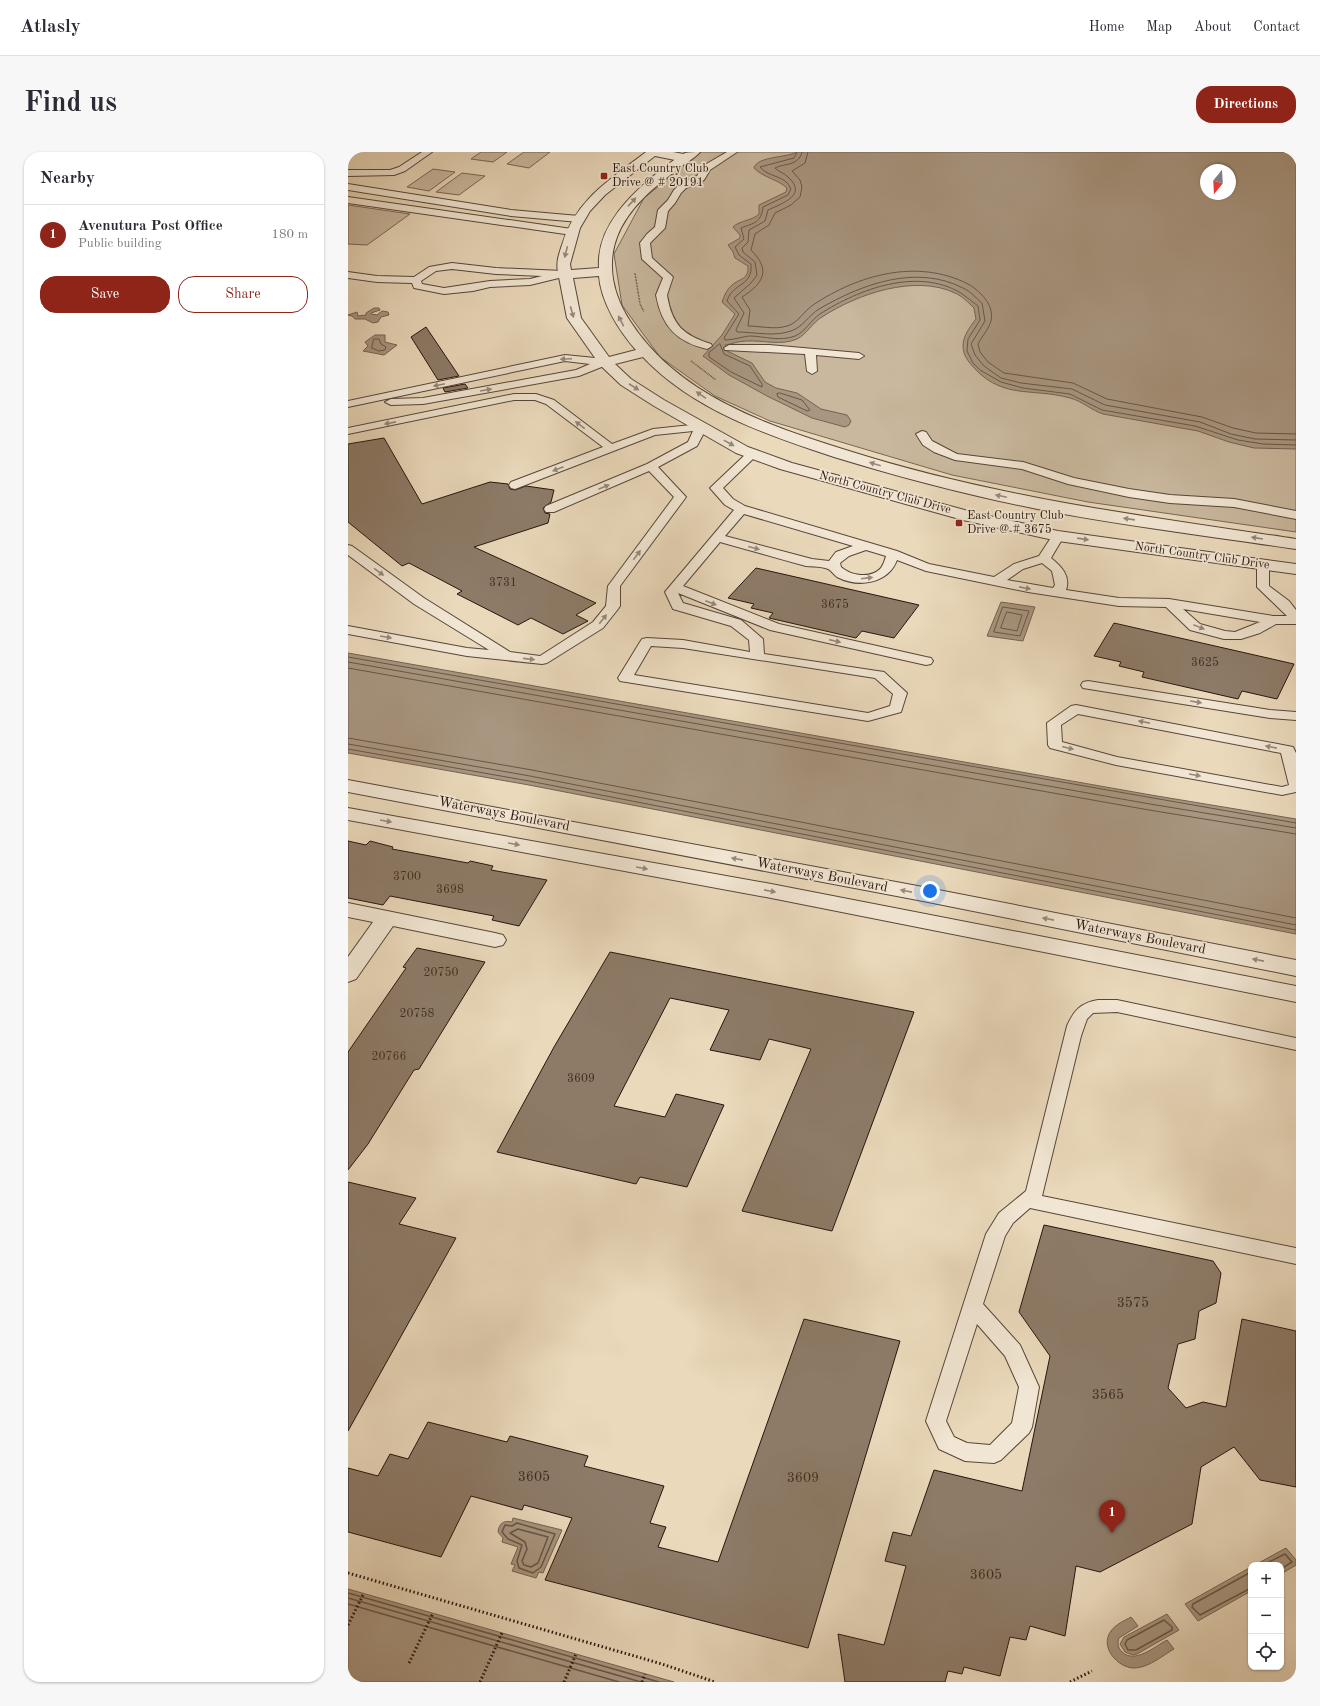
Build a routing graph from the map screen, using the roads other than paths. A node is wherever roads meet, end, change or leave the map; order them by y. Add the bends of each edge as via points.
1 (428, 152) edge
2 (654, 152) edge
3 (733, 152) edge
4 (690, 155) edge
5 (348, 173) edge
6 (348, 187) edge
7 (348, 200) edge
8 (579, 220) junction
9 (572, 232) junction
10 (603, 272) junction
11 (564, 274) junction
12 (348, 275) edge
13 (416, 280) junction
14 (707, 346) dead end
15 (729, 348) dead end
16 (644, 352) junction
17 (810, 353) junction
18 (859, 356) dead end
19 (605, 362) junction
20 (812, 371) dead end
21 (349, 404) edge
22 (735, 414) junction
23 (698, 425) junction
24 (348, 431) edge
25 (922, 434) dead end
26 (646, 435) junction
27 (611, 448) junction
28 (680, 450) junction
29 (752, 454) junction
30 (651, 466) junction
31 (515, 485) dead end
32 (550, 509) dead end
33 (741, 509) junction
34 (1073, 510) junction
35 (1296, 516) edge
36 (1058, 536) junction
37 (716, 537) junction
38 (1296, 544) edge
39 (867, 546) junction
40 (348, 549) edge
41 (893, 554) junction
42 (1044, 559) junction
43 (1263, 565) junction
44 (834, 566) junction
45 (1296, 569) edge
46 (1001, 578) junction
47 (676, 587) junction
48 (1059, 589) junction
49 (1169, 603) junction
50 (1296, 619) edge
51 (1273, 620) junction
52 (348, 630) edge
53 (508, 657) junction
54 (757, 657) junction
55 (926, 661) dead end
56 (1088, 685) dead end
57 (1296, 716) edge
58 (1296, 785) edge
59 (348, 786) edge
60 (1296, 788) edge
61 (348, 814) edge
62 (348, 910) edge
63 (388, 918) junction
64 (495, 940) dead end
65 (1296, 968) edge
66 (348, 974) edge
67 (1296, 994) edge
68 (1296, 1044) edge
69 (1027, 1200) junction
70 (1296, 1256) edge
71 (973, 1306) junction

1 - 5 lane via 391,173
2 - 4 street
2 - 8 street, North Country Club Drive via 601,192 585,209
3 - 14 lane via 706,168 700,178 683,186 677,192 663,210 660,228 645,243 647,259 668,276 662,290 662,298 672,327 680,336
10 -> 4 street via 611,232 629,205 662,174
6 - 8 lane via 518,214
7 - 9 lane
8 - 9 street, North Country Club Drive
9 -> 11 street, North Country Club Drive via 563,264
10 - 11 street
16 -> 10 street, North Country Club Drive via 624,326 605,285
11 - 13 lane via 496,272 452,266 430,269
11 - 13 lane via 530,282 490,284 444,291 418,286
11 -> 19 street, North Country Club Drive via 574,318
12 - 13 lane
15 - 17 lane via 769,348
16 - 19 street
22 -> 16 street, North Country Club Drive via 678,380
17 - 18 lane
17 - 20 lane
21 -> 19 lane via 423,401 579,373
19 -> 21 lane via 565,358
19 -> 23 street, North Country Club Drive via 626,382
22 - 23 street
34 -> 22 street, North Country Club Drive via 907,474 787,436
23 - 26 lane
23 - 28 lane via 693,444
23 -> 29 street, North Country Club Drive
27 -> 24 lane via 550,402 536,397 514,397
25 - 35 lane via 927,443 955,456 1023,466 1072,481 1129,493 1234,503
26 - 27 lane
26 - 28 lane
27 -> 31 lane
28 - 30 lane
29 - 33 lane via 716,488 729,502
29 - 36 street, North Country Club Drive via 916,502
32 -> 30 lane
53 -> 30 lane via 542,660 598,625 613,606 614,586 680,497
33 - 37 lane
33 - 39 lane
34 - 36 street
38 -> 34 street, North Country Club Drive
36 - 42 lane
36 -> 43 street, North Country Club Drive
37 -> 44 lane via 811,563
37 - 47 lane
39 - 41 lane
39 - 44 lane via 838,557 834,561
40 -> 53 lane via 419,601
44 -> 41 lane via 836,571 848,578 874,578 885,571
41 - 46 lane via 926,567
42 - 46 lane via 1023,563
42 - 48 lane via 1058,570
43 - 45 street, North Country Club Drive
43 - 50 lane via 1263,587 1284,604
46 -> 48 lane
47 - 54 lane via 671,592 678,606 736,623 756,639
47 -> 55 lane via 775,627
48 - 49 lane
49 - 51 lane
49 -> 51 lane via 1195,627 1224,635 1236,636 1255,630
50 - 51 lane
52 -> 53 lane
54 - 54 lane via 683,644 647,642 625,678 868,717 896,709 900,693 879,675
56 -> 57 lane
58 -> 60 lane via 1288,750 1076,709 1054,723 1055,745 1116,760 1282,791
65 -> 59 street, Waterways Boulevard
61 -> 67 street, Waterways Boulevard via 766,890
62 - 63 street
63 - 64 street
63 - 66 street
68 - 69 lane via 1117,1006 1092,1005 1079,1015 1034,1194
69 - 70 lane
69 - 71 lane via 1006,1218 996,1234
71 - 71 lane via 936,1421 946,1443 965,1452 994,1454 1022,1428 1029,1387 1013,1351

